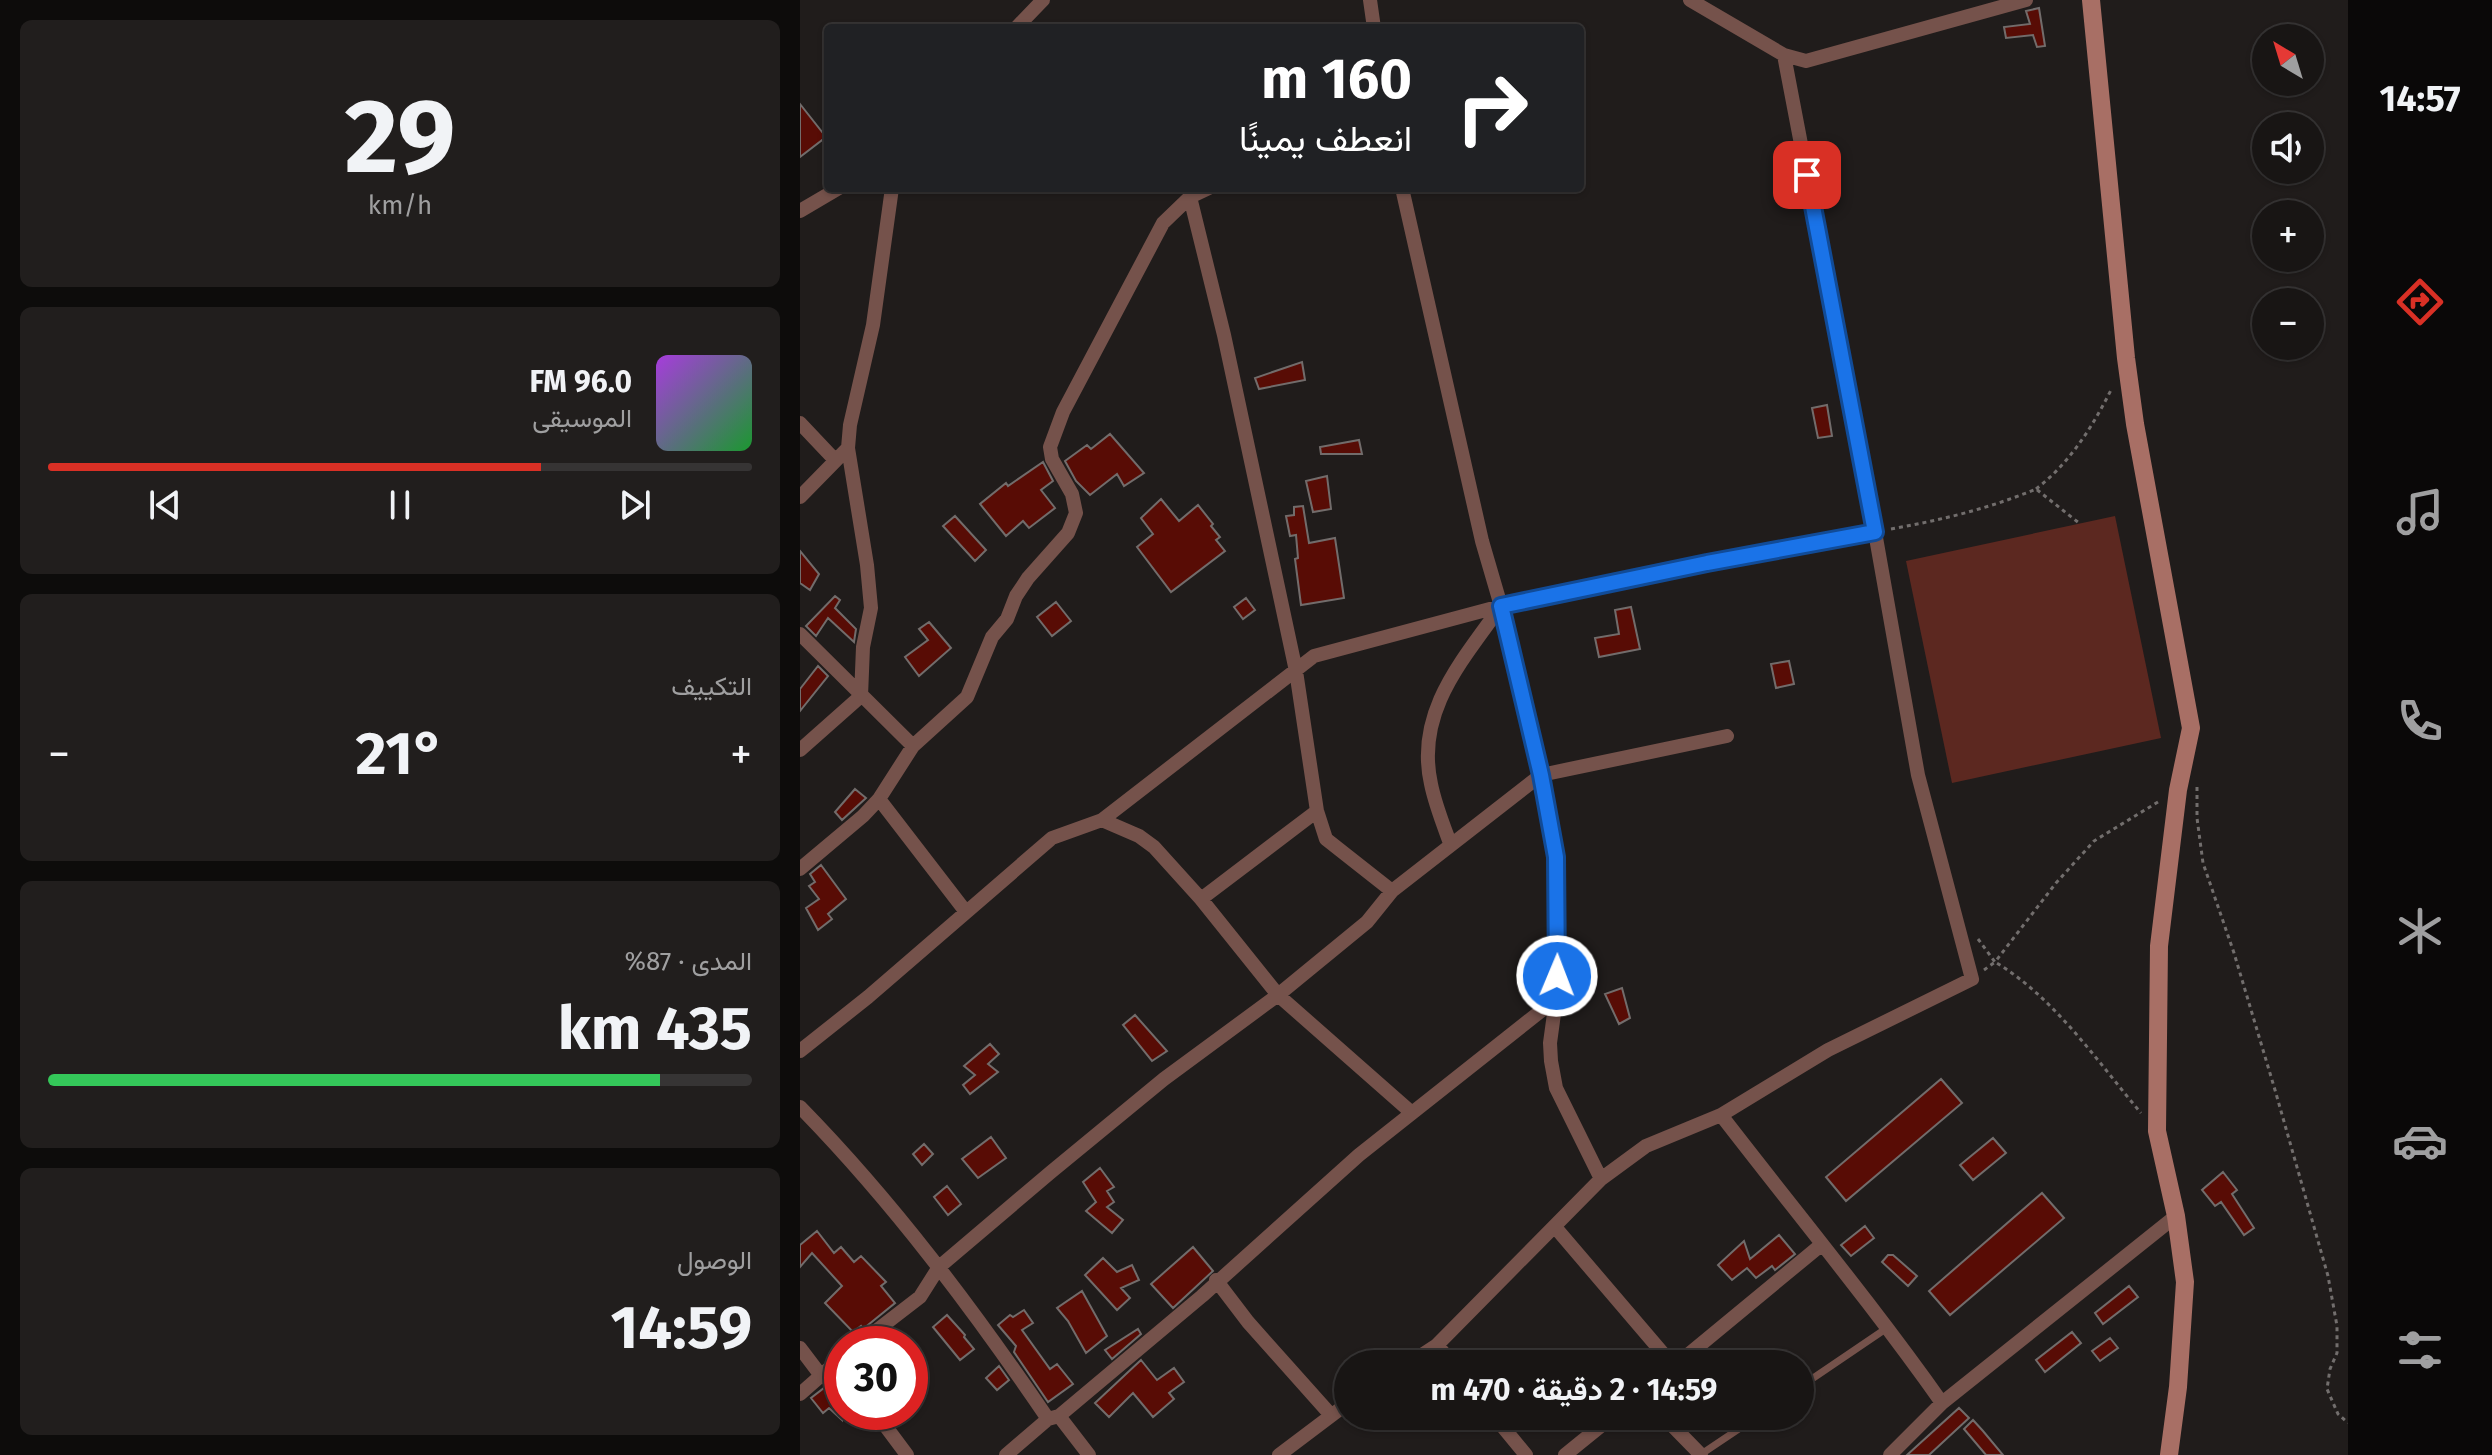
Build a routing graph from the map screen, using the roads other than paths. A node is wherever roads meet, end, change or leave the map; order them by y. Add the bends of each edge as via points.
1 (1043, 0) edge
2 (1370, 0) edge
3 (1690, 0) edge
4 (2026, 0) edge
5 (2091, 0) edge
6 (1020, 24) edge
7 (1373, 24) edge
8 (1784, 55) junction
9 (832, 192) edge
10 (891, 192) edge
11 (1201, 192) edge
12 (1403, 192) edge
13 (1190, 197) junction
14 (800, 211) edge
15 (800, 423) edge
16 (848, 448) junction
17 (834, 459) junction
18 (800, 497) edge
19 (1875, 532) junction
20 (1501, 606) junction
21 (800, 634) edge
22 (1296, 671) junction
23 (861, 696) junction
24 (1727, 736) dead end
25 (913, 746) junction
26 (800, 750) edge
27 (1541, 775) junction
28 (879, 799) junction
29 (1317, 811) junction
30 (1102, 820) junction
31 (1450, 843) junction
32 (800, 869) edge
33 (1392, 891) junction
34 (1201, 899) junction
35 (966, 912) junction
36 (1278, 995) junction
37 (1556, 999) junction
38 (800, 1051) edge
39 (800, 1107) edge
40 (1412, 1113) junction
41 (1721, 1115) junction
42 (1601, 1179) junction
43 (2176, 1216) junction
44 (1555, 1227) junction
45 (1821, 1245) junction
46 (939, 1267) junction
47 (1216, 1280) junction
48 (882, 1326) edge
49 (1888, 1327) junction
50 (1437, 1345) junction
51 (800, 1348) edge
52 (1429, 1350) edge
53 (1441, 1350) edge
54 (1663, 1350) edge
55 (1692, 1350) edge
56 (822, 1377) joint
57 (1814, 1377) edge
58 (800, 1394) edge
59 (1942, 1403) junction
60 (1334, 1412) edge
61 (1330, 1414) junction
62 (1054, 1417) junction
63 (888, 1430) edge
64 (1505, 1430) edge
65 (1596, 1430) edge
66 (1677, 1430) edge
67 (1738, 1430) edge
68 (907, 1455) edge
69 (1006, 1455) edge
70 (1089, 1455) edge
71 (1279, 1455) edge
72 (1526, 1455) edge
73 (1565, 1455) edge
74 (1701, 1455) edge
75 (1890, 1455) edge
76 (2169, 1455) edge

1 - 6 street
2 - 7 street
3 - 8 street
4 - 8 street via 1806,61
5 - 43 street via 2135,424 2191,728 2159,946 2157,1131
8 - 19 street
9 - 14 street
10 - 16 street via 873,325
11 - 13 street
12 - 20 street
13 - 22 street
13 - 25 street via 1163,223 1054,435 1052,459 1070,486 1076,513 1068,533 1016,596 967,697
15 - 17 street
16 - 17 street
16 - 23 street via 871,608
17 - 18 street
19 - 20 street
19 - 41 street via 1918,775 1972,979 1828,1050
20 - 22 street via 1314,656
20 - 27 street
20 - 31 street via 1445,684 1428,736 1430,783
21 - 23 street
22 - 29 street
22 - 30 street
23 - 25 street
23 - 26 street
24 - 27 street
25 - 28 street
27 - 31 street
27 - 37 street via 1556,857
28 - 32 street
28 - 35 street
29 - 33 street via 1326,839
29 - 34 street
30 - 34 street via 1154,847
30 - 35 street via 1052,838
31 - 33 street
33 - 36 street via 1367,922
34 - 36 street
35 - 38 street
36 - 40 street
36 - 46 street via 1164,1079
37 - 40 street
37 - 42 street via 1550,1043 1556,1088
39 - 46 street via 851,1159
40 - 47 street
41 - 42 street via 1646,1146
41 - 45 street
42 - 44 street
43 - 59 street
43 - 76 street via 2185,1282
44 - 50 street
44 - 54 street
45 - 49 street
45 - 55 street
46 - 48 street via 920,1297
46 - 62 street
47 - 61 street
47 - 62 street
49 - 57 lane
49 - 59 street
50 - 52 street
50 - 53 street
51 - 56 street
56 - 58 street
59 - 75 street
60 - 61 street
61 - 71 street
62 - 69 street
62 - 70 street
63 - 68 street
64 - 72 street
65 - 73 street
66 - 74 street
67 - 74 lane

